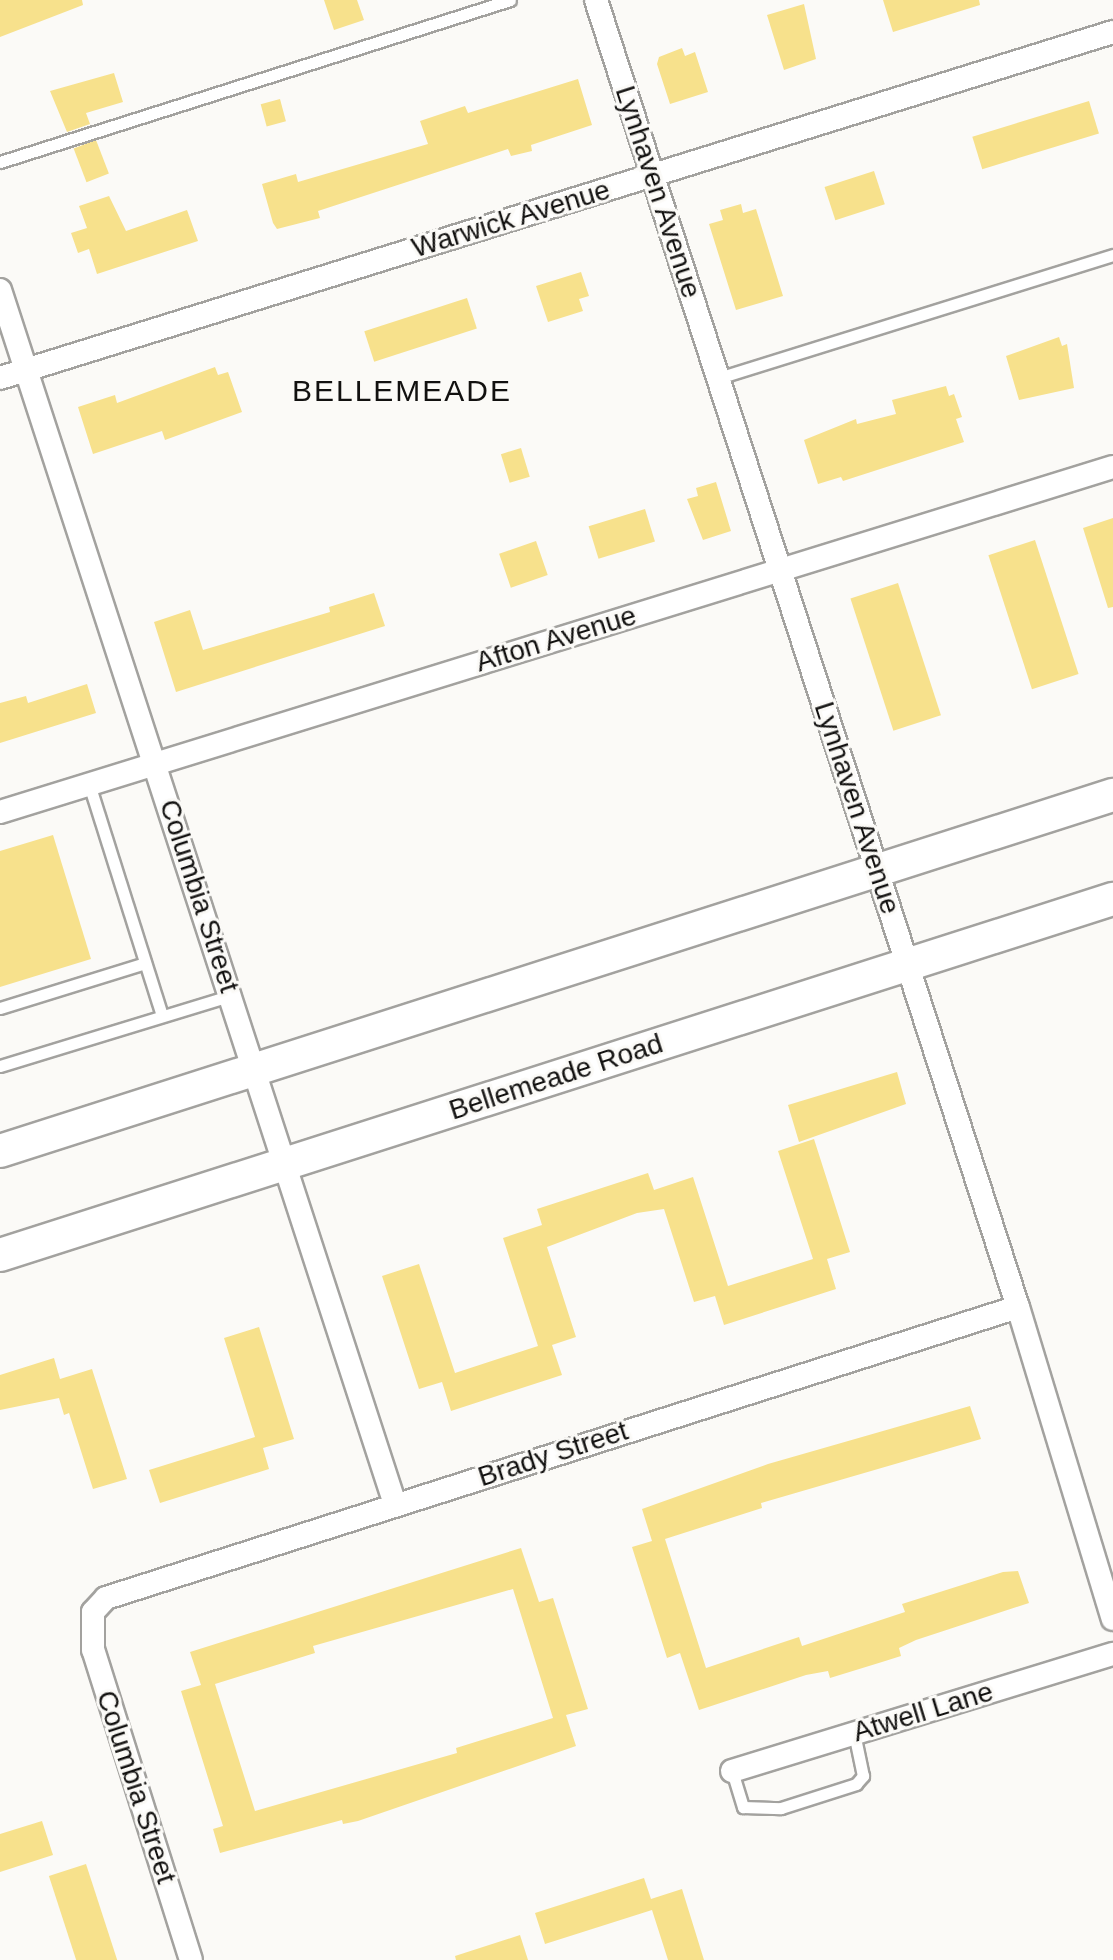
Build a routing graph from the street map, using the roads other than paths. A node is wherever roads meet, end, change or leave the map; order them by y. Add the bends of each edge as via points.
1 (510, 0) edge
2 (596, 0) edge
3 (1113, 32) edge
4 (0, 162) edge
5 (652, 175) junction
6 (1113, 255) edge
7 (0, 290) edge
8 (27, 369) junction
9 (0, 378) edge
10 (718, 378) junction
11 (1113, 467) edge
12 (779, 570) junction
13 (155, 763) junction
14 (89, 784) junction
15 (1113, 795) edge
16 (0, 812) edge
17 (878, 870) junction
18 (1113, 899) edge
19 (145, 963) junction
20 (908, 964) junction
21 (232, 995) junction
22 (0, 1008) edge
23 (162, 1016) junction
24 (0, 1066) edge
25 (257, 1069) junction
26 (0, 1151) edge
27 (287, 1163) junction
28 (0, 1255) edge
29 (1018, 1307) junction
30 (395, 1504) junction
31 (93, 1612) joint
32 (1113, 1619) edge
33 (1113, 1654) edge
34 (854, 1733) junction
35 (732, 1771) joint
36 (191, 1960) edge

1 - 4 lane
2 - 5 street, Lynhaven Avenue
3 - 5 street, Warwick Avenue
5 - 8 street, Warwick Avenue
5 - 10 street, Lynhaven Avenue
6 - 10 lane
7 - 8 street, Columbia Street
8 - 9 street, Warwick Avenue
8 - 13 street, Columbia Street
10 - 12 street, Lynhaven Avenue
11 - 12 street, Afton Avenue
12 - 13 street, Afton Avenue
12 - 17 street, Lynhaven Avenue
13 - 14 street, Afton Avenue
13 - 21 street, Columbia Street
14 - 16 street, Afton Avenue
14 - 19 lane
15 - 17 main road
17 - 20 street, Lynhaven Avenue
17 - 25 main road
18 - 20 main road, Bellemeade Road
19 - 22 lane
19 - 23 lane
20 - 27 main road, Bellemeade Road
20 - 29 street, Lynhaven Avenue
21 - 23 lane
21 - 25 street, Columbia Street
23 - 24 lane
25 - 26 main road
25 - 27 street, Columbia Street
27 - 28 main road, Bellemeade Road
27 - 30 street, Columbia Street
29 - 30 street, Brady Street
29 - 32 street, Lynhaven Avenue
30 - 31 street, Brady Street via 124,1589
31 - 36 street, Columbia Street via 93,1650
33 - 34 street, Atwell Lane
34 - 35 street, Atwell Lane
34 - 35 lane via 863,1776 856,1784 796,1803 756,1811 743,1807

